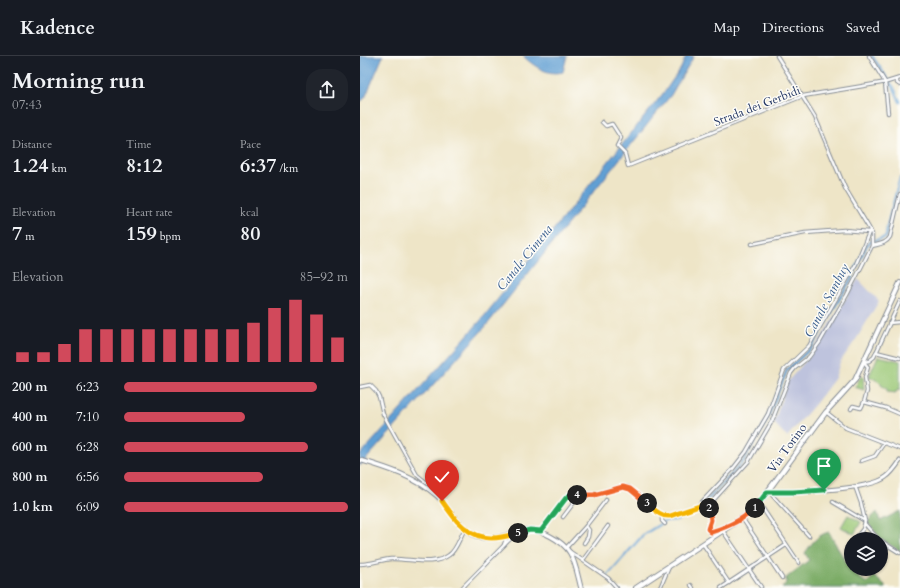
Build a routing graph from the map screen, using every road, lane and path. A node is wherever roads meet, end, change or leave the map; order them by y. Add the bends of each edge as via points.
1 (777, 56) edge
2 (869, 56) edge
3 (898, 79) edge
4 (886, 82) junction
5 (900, 85) edge
6 (900, 88) edge
7 (803, 96) junction
8 (888, 113) dead end
9 (602, 122) dead end
10 (900, 194) edge
11 (870, 232) junction
12 (752, 244) dead end
13 (872, 246) junction
14 (900, 284) edge
15 (900, 301) edge
16 (900, 322) edge
17 (890, 323) junction
18 (876, 352) junction
19 (900, 358) edge
20 (864, 362) junction
21 (360, 387) edge
22 (864, 402) junction
23 (851, 409) dead end
24 (826, 412) junction
25 (900, 414) edge
26 (884, 443) junction
27 (900, 449) edge
28 (360, 460) edge
29 (861, 461) dead end
30 (900, 461) edge
31 (449, 483) dead end
32 (428, 486) junction
33 (854, 486) junction
34 (437, 490) junction
35 (769, 492) junction
36 (579, 496) junction
37 (606, 500) dead end
38 (710, 502) junction
39 (833, 502) dead end
40 (443, 503) junction
41 (759, 503) junction
42 (698, 506) junction
43 (662, 515) junction
44 (563, 516) dead end
45 (742, 518) junction
46 (865, 522) junction
47 (665, 524) dead end
48 (731, 525) junction
49 (586, 526) junction
50 (608, 526) dead end
51 (465, 529) junction
52 (541, 531) junction
53 (723, 531) junction
54 (859, 532) edge
55 (873, 532) edge
56 (516, 533) junction
57 (507, 535) junction
58 (810, 536) dead end
59 (500, 537) junction
60 (508, 542) junction
61 (584, 543) dead end
62 (703, 544) junction
63 (504, 545) junction
64 (786, 545) junction
65 (888, 545) edge
66 (568, 550) junction
67 (900, 553) edge
68 (768, 557) junction
69 (582, 560) junction
70 (799, 563) dead end
71 (360, 564) edge
72 (670, 565) junction
73 (749, 570) junction
74 (782, 578) dead end
75 (729, 583) junction
76 (761, 587) edge
77 (462, 588) edge
78 (581, 588) edge
79 (617, 588) edge
80 (636, 588) edge
81 (660, 588) edge
82 (721, 588) edge

1 - 7 street
2 - 4 street
3 - 4 street, Strada dei Gerbidi
3 - 5 street via 896,82
4 - 7 street, Strada dei Gerbidi
4 - 8 street
5 - 6 street
7 - 9 street, Strada dei Gerbidi via 628,166 625,154 617,146 620,135 612,124 606,126
7 - 11 street via 816,117 845,188
10 - 13 street via 890,237 883,243
11 - 12 street via 851,230 805,233
11 - 13 street
11 - 42 street via 856,264 809,346 784,370 768,414 746,452
13 - 38 street via 818,346 791,373 772,421 748,462
14 - 20 main road, Via Torino
15 - 17 street
16 - 17 street
17 - 18 street
18 - 19 street
18 - 20 street via 871,360
20 - 22 street, Via Torino via 868,367
20 - 24 main road, Via Torino via 852,384
21 - 32 street via 370,385 376,391 382,414 417,475
22 - 23 street via 862,408 853,406
22 - 25 street
24 - 26 street via 846,428
24 - 35 main road, Via Torino
26 - 27 street
26 - 29 street via 875,456
28 - 32 main road
30 - 33 street via 892,472 881,480
31 - 34 street
32 - 34 street
32 - 40 main road
33 - 35 street
33 - 46 street
34 - 40 street
35 - 41 main road, Via Torino
35 - 58 street
36 - 43 street via 628,487
36 - 44 street
36 - 52 street via 570,495 566,498
37 - 49 street
38 - 42 street
38 - 48 street via 710,532
39 - 46 street
40 - 51 main road
41 - 45 main road, Via Torino
41 - 64 street
42 - 43 street via 670,516
43 - 47 street
45 - 48 main road, Via Torino
45 - 68 street
46 - 54 street
46 - 55 street
48 - 53 main road, Via Torino
49 - 61 street via 589,530
49 - 66 street
50 - 69 street
51 - 59 main road via 478,536
51 - 71 street via 452,552 444,558 423,561 393,559
52 - 56 main road via 525,530
52 - 66 main road via 556,539
53 - 62 main road, Via Torino
53 - 73 street
56 - 57 main road
56 - 60 street
57 - 59 main road
57 - 60 street
57 - 63 street
59 - 63 street
60 - 63 street
62 - 72 main road, Via Torino
62 - 75 street
63 - 77 street
64 - 68 street
64 - 70 street
65 - 67 street
66 - 69 street
66 - 78 main road
68 - 73 street
68 - 74 street
69 - 79 street via 608,578
72 - 80 main road, Via Torino
72 - 81 street
73 - 75 street
73 - 76 street
75 - 82 street

